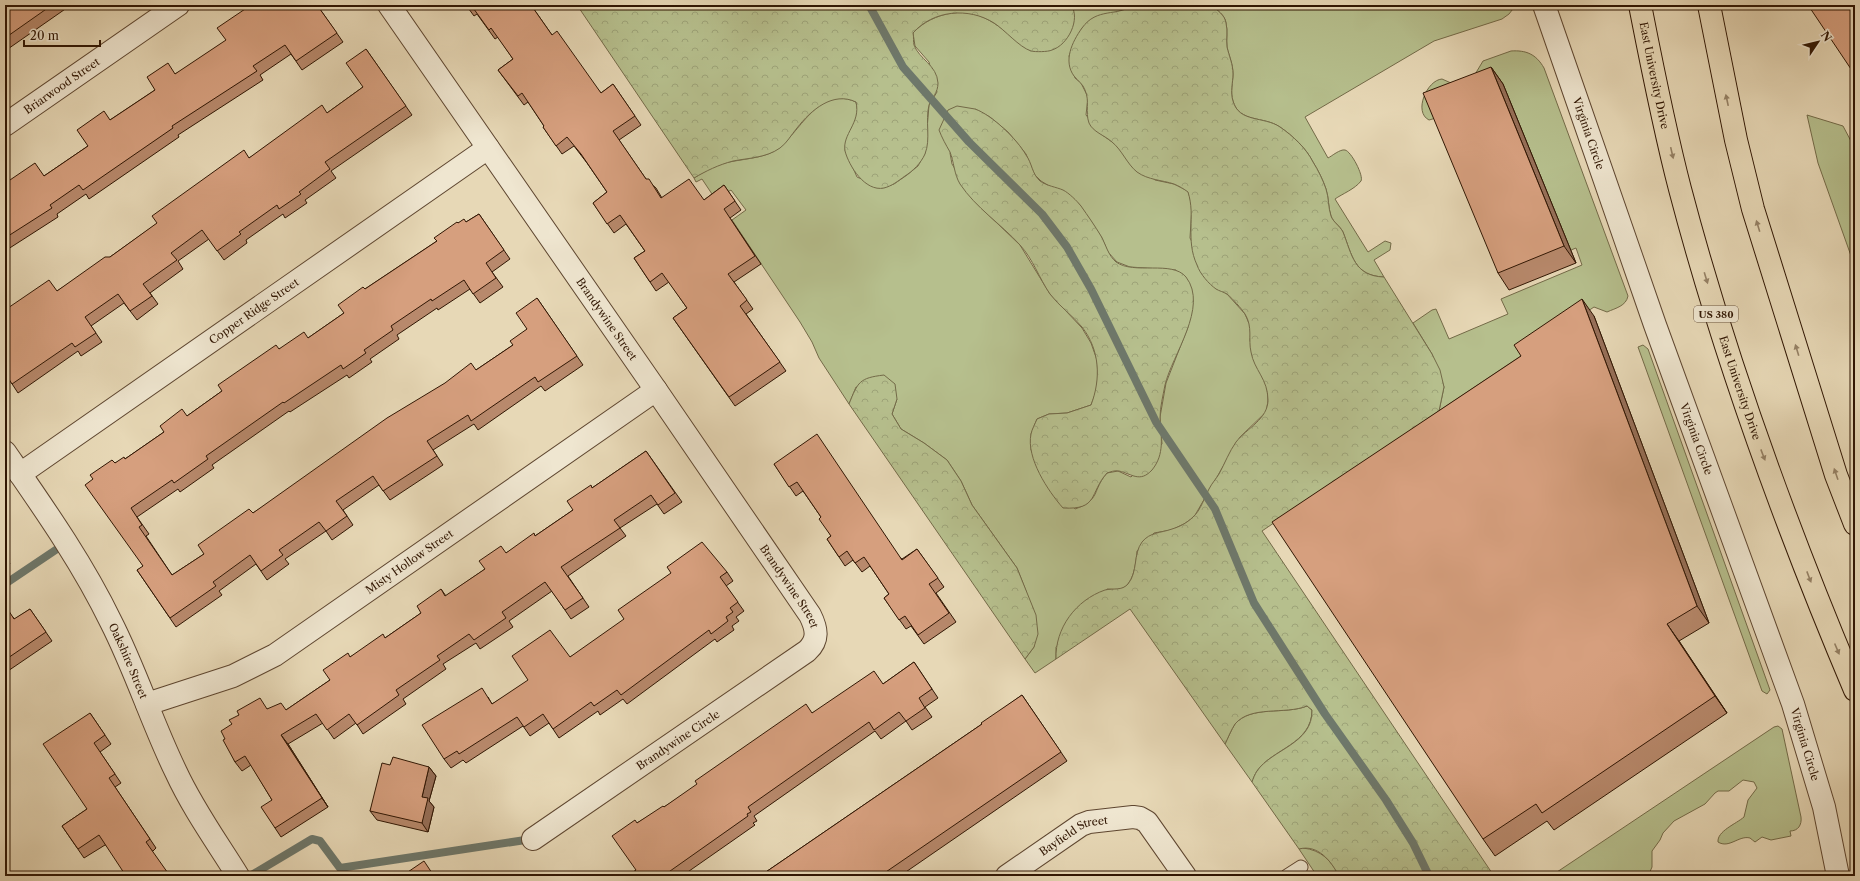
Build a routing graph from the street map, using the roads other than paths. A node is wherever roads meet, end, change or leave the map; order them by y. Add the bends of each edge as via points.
1 (178, 5) edge
2 (389, 5) edge
3 (1544, 5) edge
4 (1640, 5) edge
5 (1709, 5) edge
6 (5, 124) edge
7 (488, 148) junction
8 (656, 390) junction
9 (5, 452) edge
10 (20, 474) junction
11 (1855, 524) edge
12 (816, 636) joint
13 (1855, 690) edge
14 (147, 704) junction
15 (532, 839) dead end
16 (1301, 867) dead end
17 (238, 876) edge
18 (1007, 876) edge
19 (1185, 876) edge
20 (1287, 876) edge
21 (1838, 876) edge

1 - 6 street, Briarwood Street
2 - 7 street, Brandywine Street
3 - 21 street, Virginia Circle via 1655,325 1793,704 1824,807
4 -> 13 main road, East University Drive / US 380 via 1680,189 1726,346 1757,439 1822,613
11 -> 5 main road via 1836,475 1753,209 1733,126
7 - 8 street, Brandywine Street
7 - 10 street, Copper Ridge Street
8 - 12 street, Brandywine Street via 810,616 816,629
8 - 14 street, Misty Hollow Street via 275,655 233,676
9 - 10 street, Oakshire Street
10 - 14 street, Oakshire Street via 97,594
12 - 15 street, Brandywine Circle via 813,646 807,651
14 - 17 street, Oakshire Street via 189,799
16 - 20 lane
18 - 19 street, Bayfield Street via 1082,825 1133,817 1147,822

